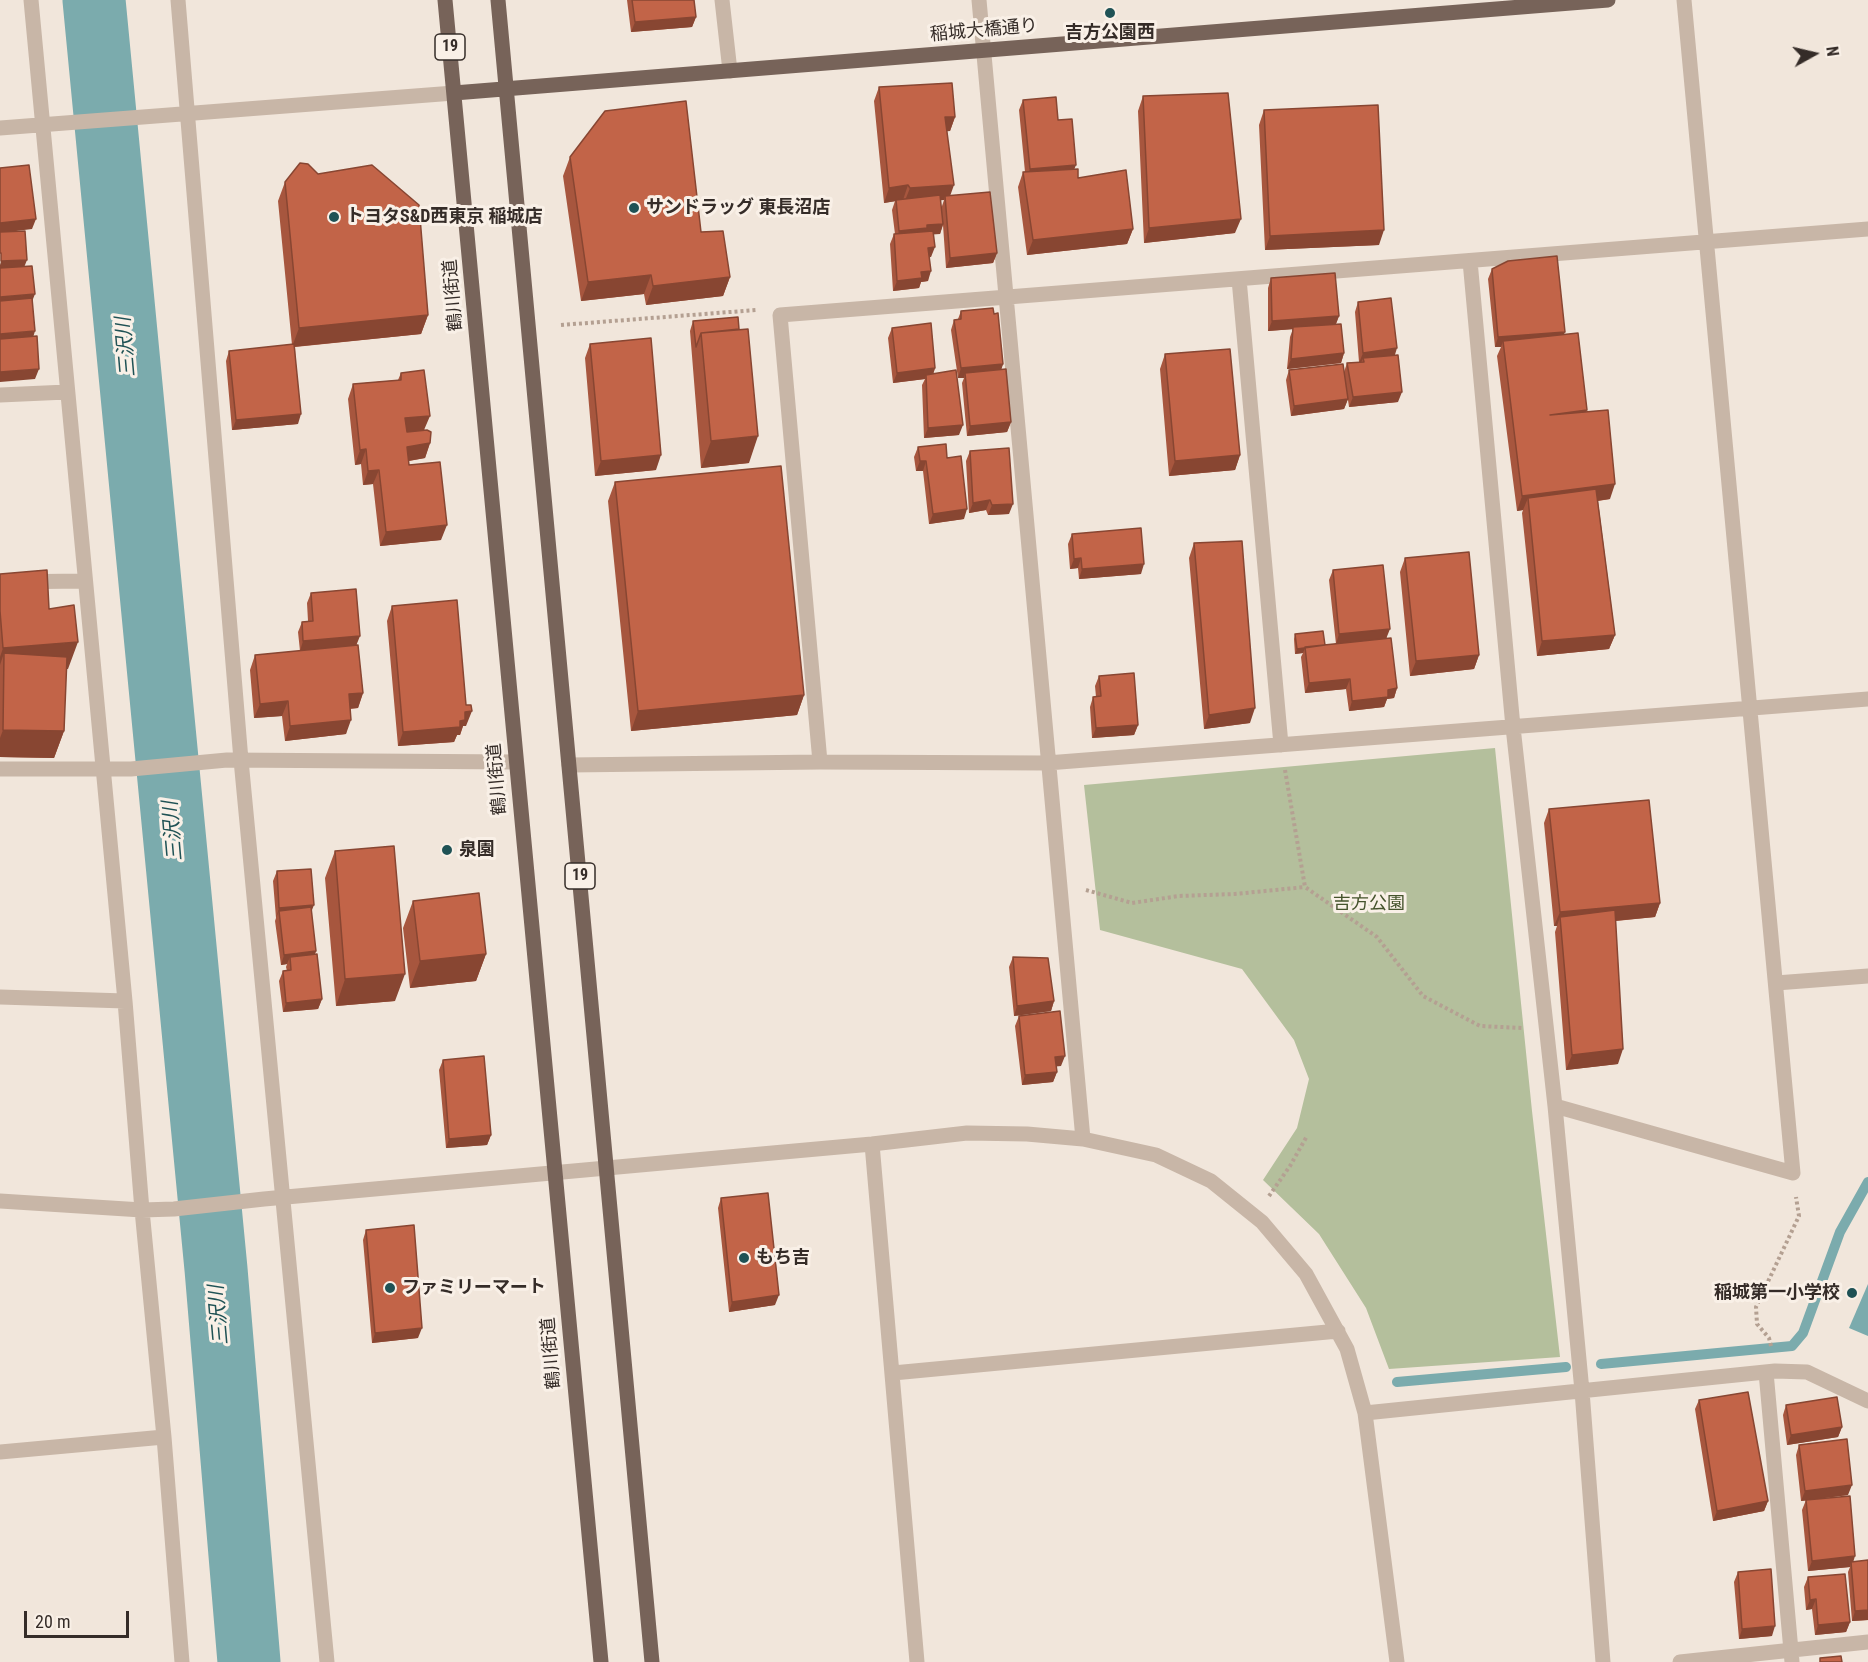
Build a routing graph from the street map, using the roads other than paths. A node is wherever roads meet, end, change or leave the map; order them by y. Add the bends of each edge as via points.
1 (31, 0) edge
2 (178, 0) edge
3 (446, 0) edge
4 (498, 0) edge
5 (723, 0) edge
6 (979, 0) edge
7 (1608, 0) edge
8 (1684, 0) edge
9 (984, 51) junction
10 (730, 71) junction
11 (507, 89) junction
12 (454, 93) junction
13 (187, 113) junction
14 (43, 125) junction
15 (0, 128) edge
16 (1868, 229) edge
17 (1707, 242) junction
18 (1470, 261) junction
19 (1239, 279) junction
20 (1005, 296) junction
21 (67, 392) junction
22 (0, 395) edge
23 (84, 581) junction
24 (0, 582) edge
25 (1868, 699) edge
26 (1750, 708) junction
27 (1514, 727) junction
28 (1281, 745) junction
29 (241, 760) junction
30 (516, 762) junction
31 (820, 762) junction
32 (1047, 763) junction
33 (569, 765) junction
34 (0, 769) edge
35 (104, 770) junction
36 (1868, 976) edge
37 (1776, 983) junction
38 (0, 997) edge
39 (125, 1001) junction
40 (1555, 1106) junction
41 (1083, 1139) junction
42 (872, 1144) junction
43 (607, 1168) junction
44 (555, 1173) junction
45 (283, 1197) junction
46 (0, 1202) edge
47 (142, 1210) junction
48 (1338, 1331) junction
49 (1766, 1372) junction
50 (893, 1373) junction
51 (1582, 1392) junction
52 (1868, 1401) edge
53 (1365, 1413) junction
54 (164, 1437) junction
55 (0, 1452) edge
56 (1868, 1642) edge
57 (1791, 1656) edge
58 (182, 1662) edge
59 (327, 1662) edge
60 (601, 1662) edge
61 (652, 1662) edge
62 (917, 1662) edge
63 (1397, 1662) edge
64 (1603, 1662) edge
65 (1680, 1662) edge

1 - 14 street
2 - 13 street
3 - 12 main road, 鶴川街道 / 19
4 - 11 main road, 19
5 - 10 street
6 - 9 street
7 - 9 main road, 稲城大橋通り
8 - 17 street
9 - 10 main road, 稲城大橋通り
9 - 20 street
10 - 11 main road, 稲城大橋通り
11 - 12 main road, 稲城大橋通り
11 - 33 main road, 19
12 - 13 street
12 - 30 main road, 鶴川街道 / 19
13 - 14 street
13 - 29 street
14 - 15 street
14 - 21 street
16 - 17 street
17 - 18 street
17 - 26 street
18 - 19 street
18 - 27 street
19 - 20 street
19 - 28 street
20 - 31 street via 780,315
20 - 32 street
21 - 22 street
21 - 23 street
23 - 24 street
23 - 35 street
25 - 26 street
26 - 27 street
26 - 37 street
27 - 28 street
27 - 40 street
28 - 32 street
29 - 30 street
29 - 35 street
29 - 45 street
30 - 44 main road, 鶴川街道 / 19
31 - 32 street
31 - 33 street
32 - 41 street
33 - 43 main road, 19
34 - 35 street
35 - 39 street
36 - 37 street
37 - 40 street via 1793,1173
38 - 39 street
39 - 47 street
40 - 51 street
41 - 42 street via 967,1133
41 - 48 street via 1155,1155 1211,1181 1262,1222 1306,1274
42 - 43 street
42 - 50 street
43 - 44 street
43 - 61 main road, 19
44 - 45 street
44 - 60 main road, 鶴川街道 / 19
45 - 47 street
45 - 59 street
46 - 47 street
47 - 54 street
48 - 50 street
48 - 53 street
49 - 51 street
49 - 52 street via 1807,1372
49 - 57 street
50 - 62 street
51 - 53 street
51 - 64 street
53 - 63 street
54 - 55 street
54 - 58 street
56 - 57 street
57 - 65 street

